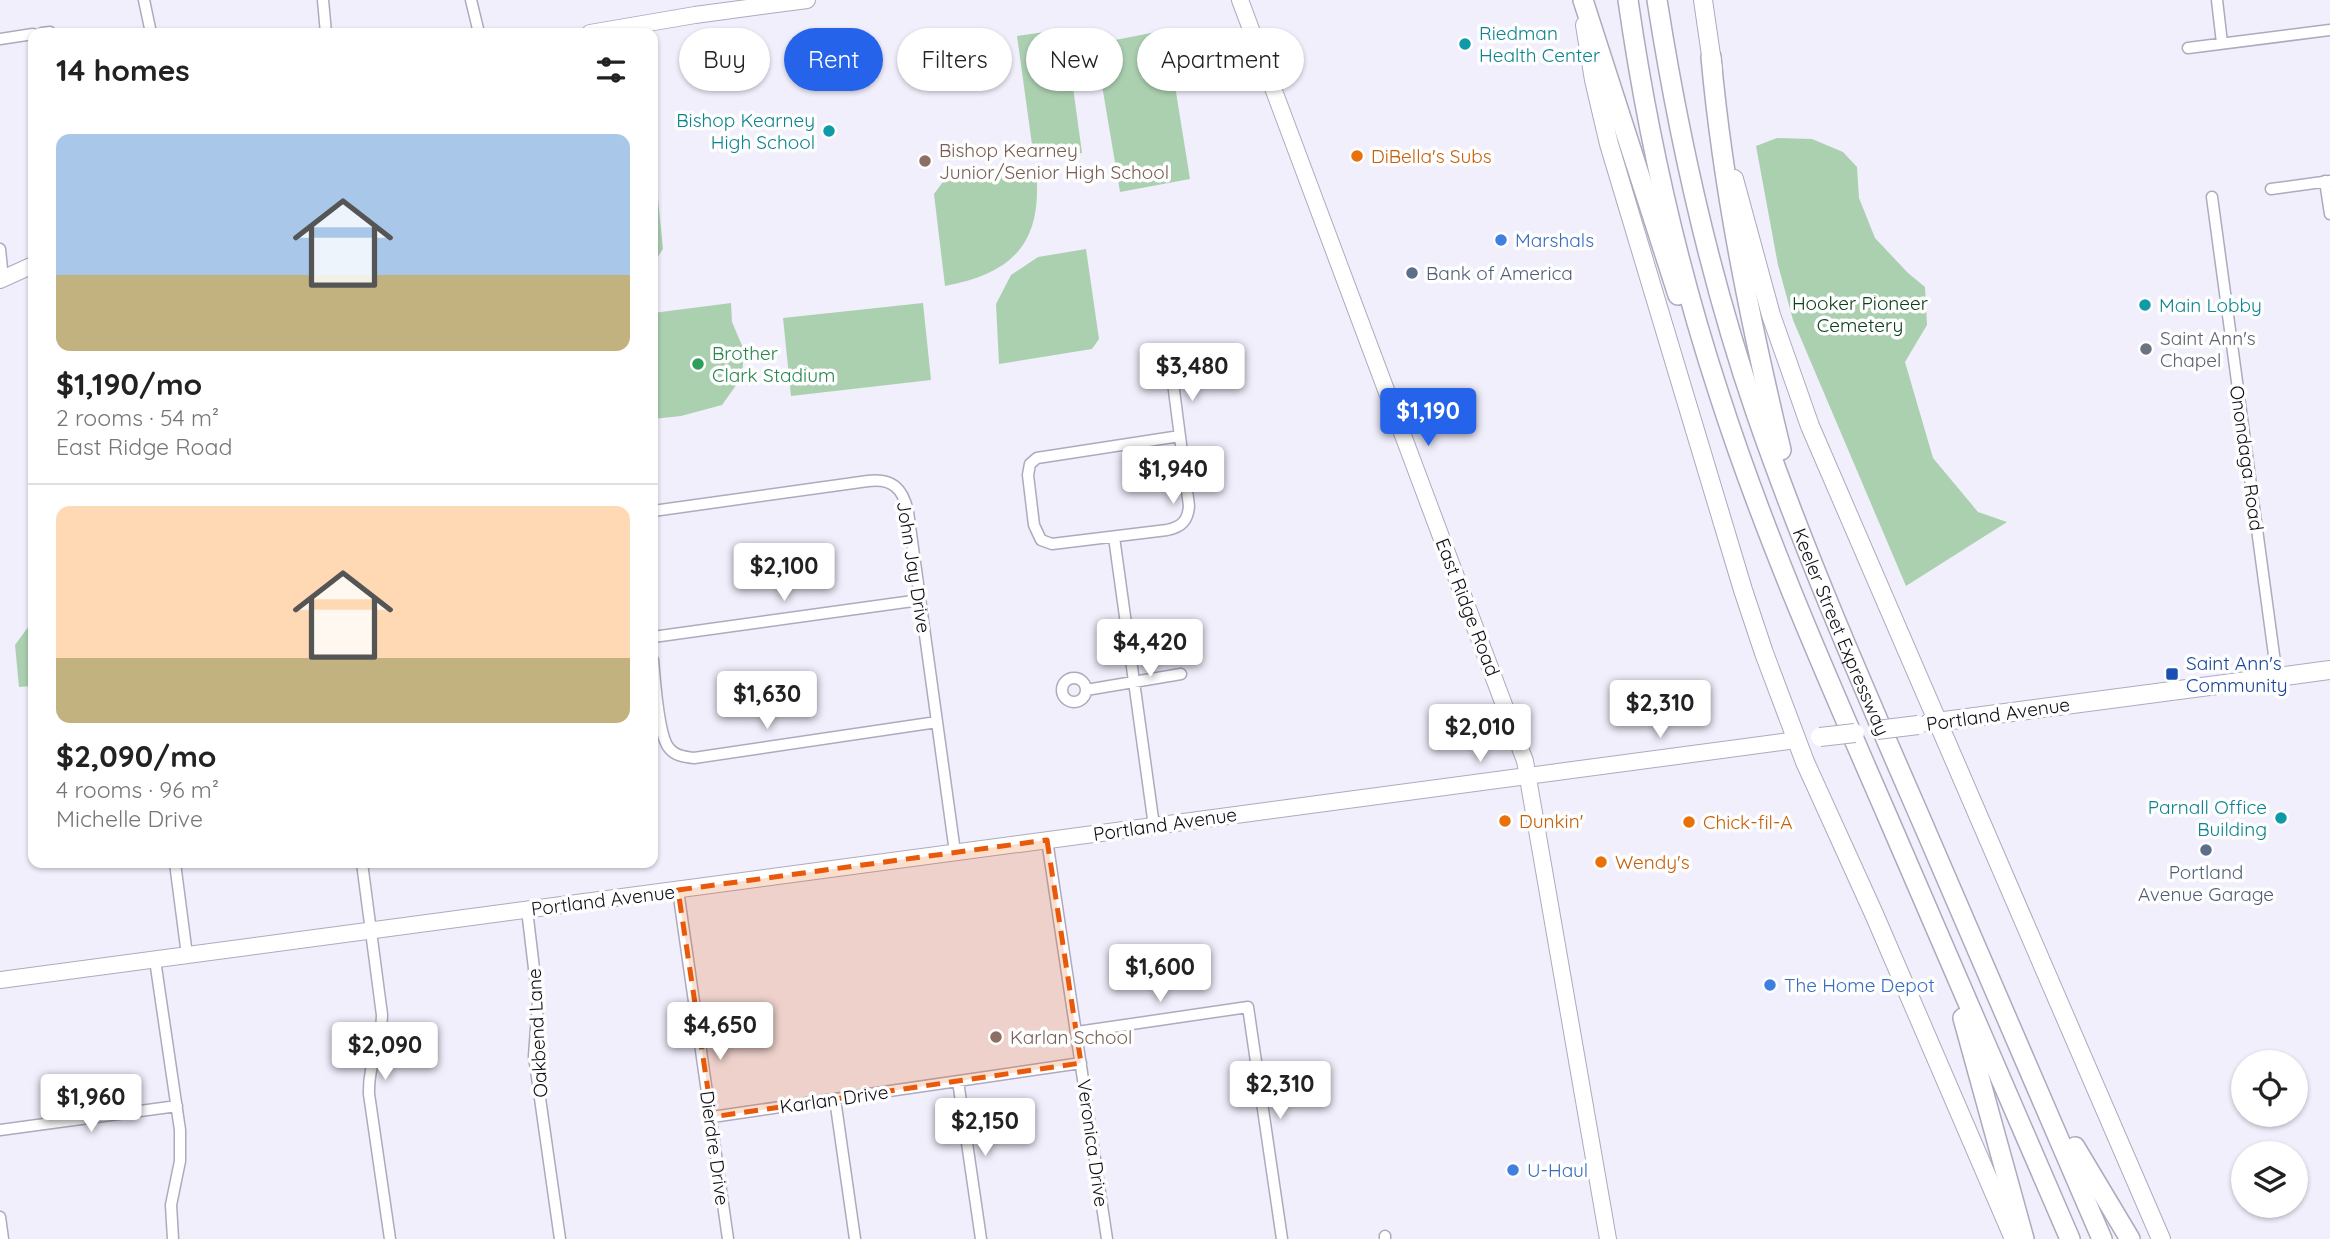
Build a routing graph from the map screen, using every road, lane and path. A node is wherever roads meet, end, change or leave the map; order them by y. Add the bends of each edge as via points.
1 (144, 0) edge
2 (323, 0) edge
3 (471, 0) edge
4 (807, 0) edge
5 (1240, 0) edge
6 (1583, 0) edge
7 (1628, 0) edge
8 (1657, 0) edge
9 (1703, 0) edge
10 (2217, 0) edge
11 (150, 28) edge
12 (326, 28) edge
13 (478, 28) edge
14 (618, 28) edge
15 (2330, 30) edge
16 (28, 35) edge
17 (0, 38) edge
18 (2222, 43) junction
19 (2188, 48) dead end
20 (1711, 57) junction
21 (2328, 181) edge
22 (2271, 189) dead end
23 (2212, 197) dead end
24 (2330, 214) edge
25 (0, 249) edge
26 (28, 267) edge
27 (2, 279) edge
28 (1172, 375) dead end
29 (1180, 436) junction
30 (1735, 442) junction
31 (658, 510) edge
32 (1114, 537) junction
33 (1819, 582) junction
34 (920, 600) junction
35 (658, 637) edge
36 (2330, 670) edge
37 (1181, 674) dead end
38 (2277, 677) junction
39 (1135, 681) junction
40 (1086, 690) dead end
41 (658, 694) edge
42 (937, 722) junction
43 (1938, 722) junction
44 (1797, 740) junction
45 (1529, 776) junction
46 (1154, 826) junction
47 (1047, 840) junction
48 (955, 852) junction
49 (1906, 859) junction
50 (176, 868) edge
51 (363, 868) edge
52 (678, 890) junction
53 (527, 909) junction
54 (370, 930) junction
55 (1977, 949) junction
56 (187, 955) junction
57 (155, 960) junction
58 (0, 980) edge
59 (1077, 1032) junction
60 (1081, 1063) junction
61 (958, 1081) junction
62 (835, 1099) junction
63 (177, 1106) junction
64 (712, 1116) junction
65 (0, 1130) edge
66 (0, 1217) edge
67 (3, 1239) edge
68 (173, 1239) edge
69 (390, 1239) edge
70 (560, 1239) edge
71 (728, 1239) edge
72 (855, 1239) edge
73 (981, 1239) edge
74 (1107, 1239) edge
75 (1282, 1239) edge
76 (1608, 1239) edge
77 (2014, 1239) edge
78 (2024, 1239) edge
79 (2070, 1239) edge
80 (2102, 1239) edge
81 (2130, 1239) edge
82 (2161, 1239) edge

1 - 11 street
2 - 12 street
3 - 13 street
4 - 14 main road
5 - 45 main road, East Ridge Road
6 - 30 highway via 1671,276
6 - 44 main road via 1590,63 1609,144 1750,614
7 - 30 highway, Keeler Street Expressway via 1672,226
8 - 33 highway, Keeler Street Expressway via 1682,138 1726,316 1763,434
9 - 20 main road
10 - 18 street
15 - 18 street
16 - 17 street
18 - 19 street
20 - 33 highway via 1724,164 1762,369
20 - 43 main road via 1742,212 1787,363
21 - 22 street
21 - 24 street
23 - 38 street, Onondaga Road
25 - 27 street
26 - 27 main road
28 - 29 street
29 - 32 street via 1189,506 1186,521 1174,529
29 - 32 street via 1048,455 1030,464 1034,525 1041,540 1052,544
30 - 49 highway, Keeler Street Expressway via 1794,598
31 - 34 street, John Jay Drive via 868,481 891,482 906,501
32 - 39 street
33 - 55 highway, Keeler Street Expressway
34 - 35 street
34 - 42 street, John Jay Drive
36 - 38 main road, Portland Avenue
37 - 39 street
38 - 43 main road, Portland Avenue
39 - 40 street
39 - 46 street
41 - 42 street via 665,741 675,753 694,758
42 - 48 street, John Jay Drive
43 - 44 main road, Portland Avenue, bridge
43 - 82 main road
44 - 45 main road, Portland Avenue
44 - 77 main road
45 - 46 main road, Portland Avenue
45 - 76 main road, East Ridge Road
46 - 47 main road, Portland Avenue
47 - 48 main road, Portland Avenue
47 - 59 street, Veronica Drive
48 - 52 main road, Portland Avenue
49 - 78 highway via 1966,1029
49 - 79 highway, Keeler Street Expressway
50 - 56 street
51 - 54 street
52 - 53 main road, Portland Avenue
52 - 64 street, Dierdre Drive
53 - 54 main road, Portland Avenue
53 - 70 street, Oakbend Lane via 538,1002 534,1056
54 - 56 main road, Portland Avenue
54 - 69 street via 383,1023 370,1070 369,1094
55 - 80 highway, Keeler Street Expressway
55 - 81 highway via 2071,1139
56 - 57 main road, Portland Avenue
57 - 58 main road, Portland Avenue
57 - 63 street
59 - 60 street, Veronica Drive
59 - 75 street via 1248,1007
60 - 61 street, Karlan Drive
60 - 74 street, Veronica Drive
61 - 62 street, Karlan Drive
61 - 73 street
62 - 64 street, Karlan Drive
62 - 72 street
63 - 65 street
63 - 68 street via 181,1143 171,1205
64 - 71 street, Dierdre Drive
66 - 67 street

